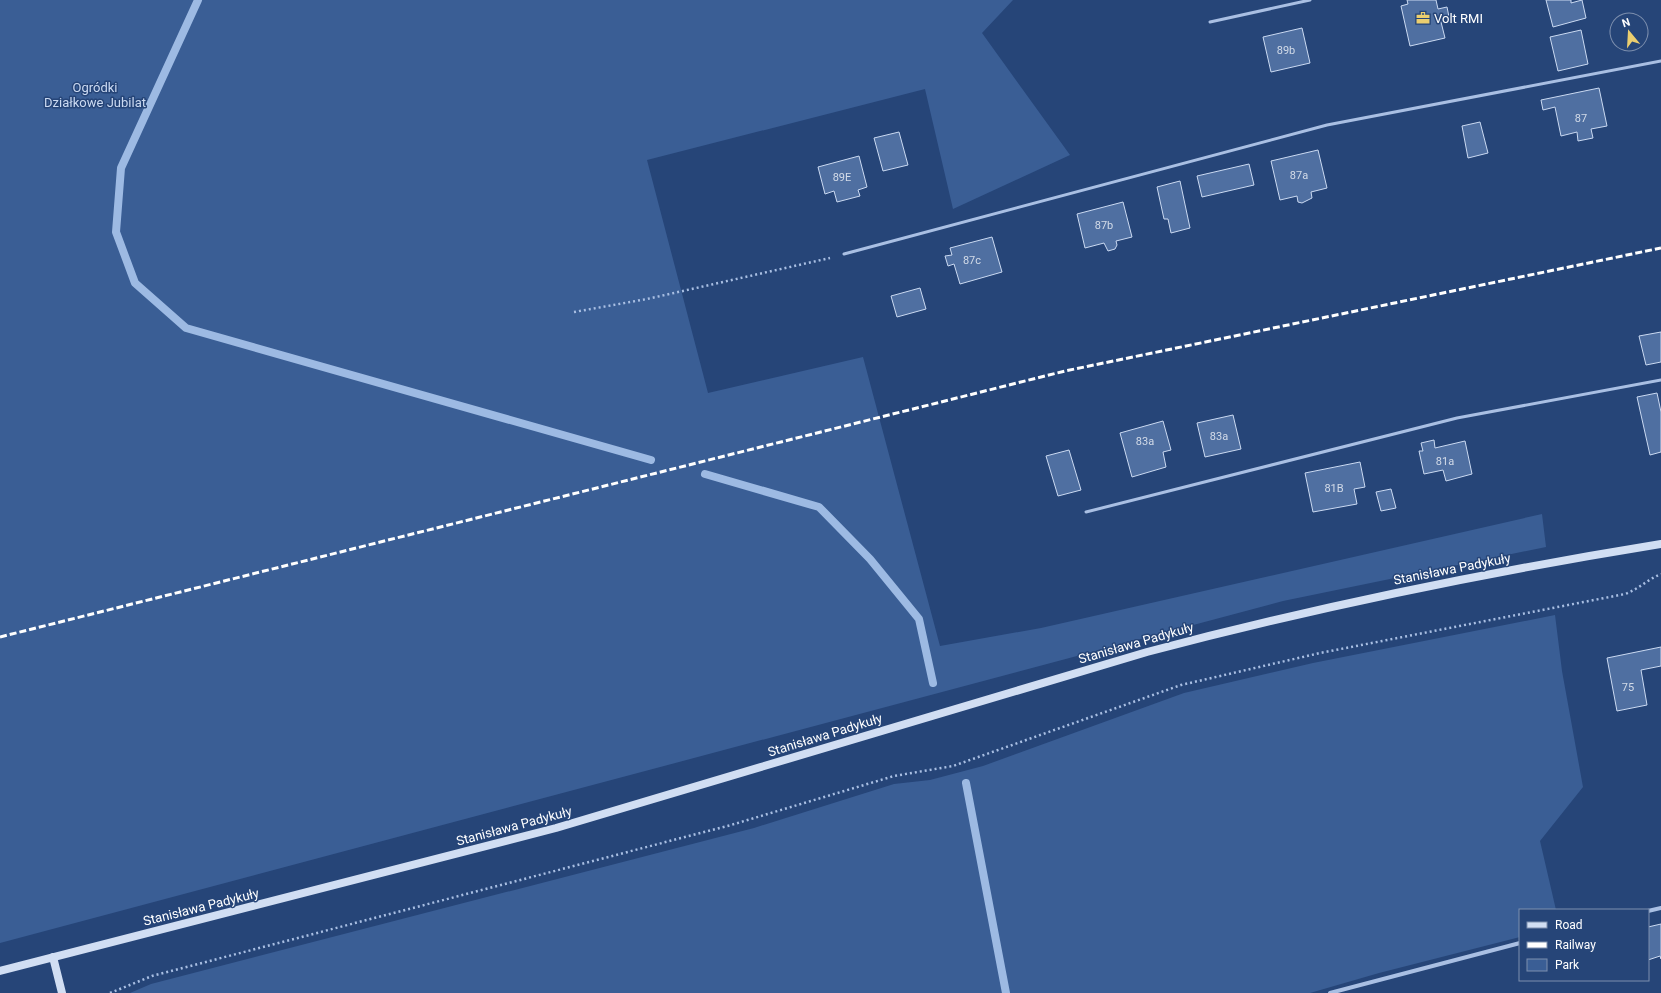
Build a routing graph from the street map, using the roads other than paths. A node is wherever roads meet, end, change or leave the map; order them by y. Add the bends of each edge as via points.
1 (1310, 0) edge
2 (1210, 22) dead end
3 (1661, 61) edge
4 (844, 254) road end
5 (1661, 380) edge
6 (1086, 512) dead end
7 (1661, 544) edge
8 (1661, 908) edge
9 (1649, 911) edge
10 (1519, 943) edge
11 (54, 957) junction
12 (0, 971) edge
13 (62, 993) edge
14 (1330, 993) edge

1 - 2 lane
3 - 4 lane via 1328,125
5 - 6 lane via 1457,418
7 - 11 street, Stanisława Padykuły via 1448,581 1234,629 1132,656 556,828
8 - 9 street
10 - 14 street
11 - 12 street, Stanisława Padykuły
11 - 13 street

